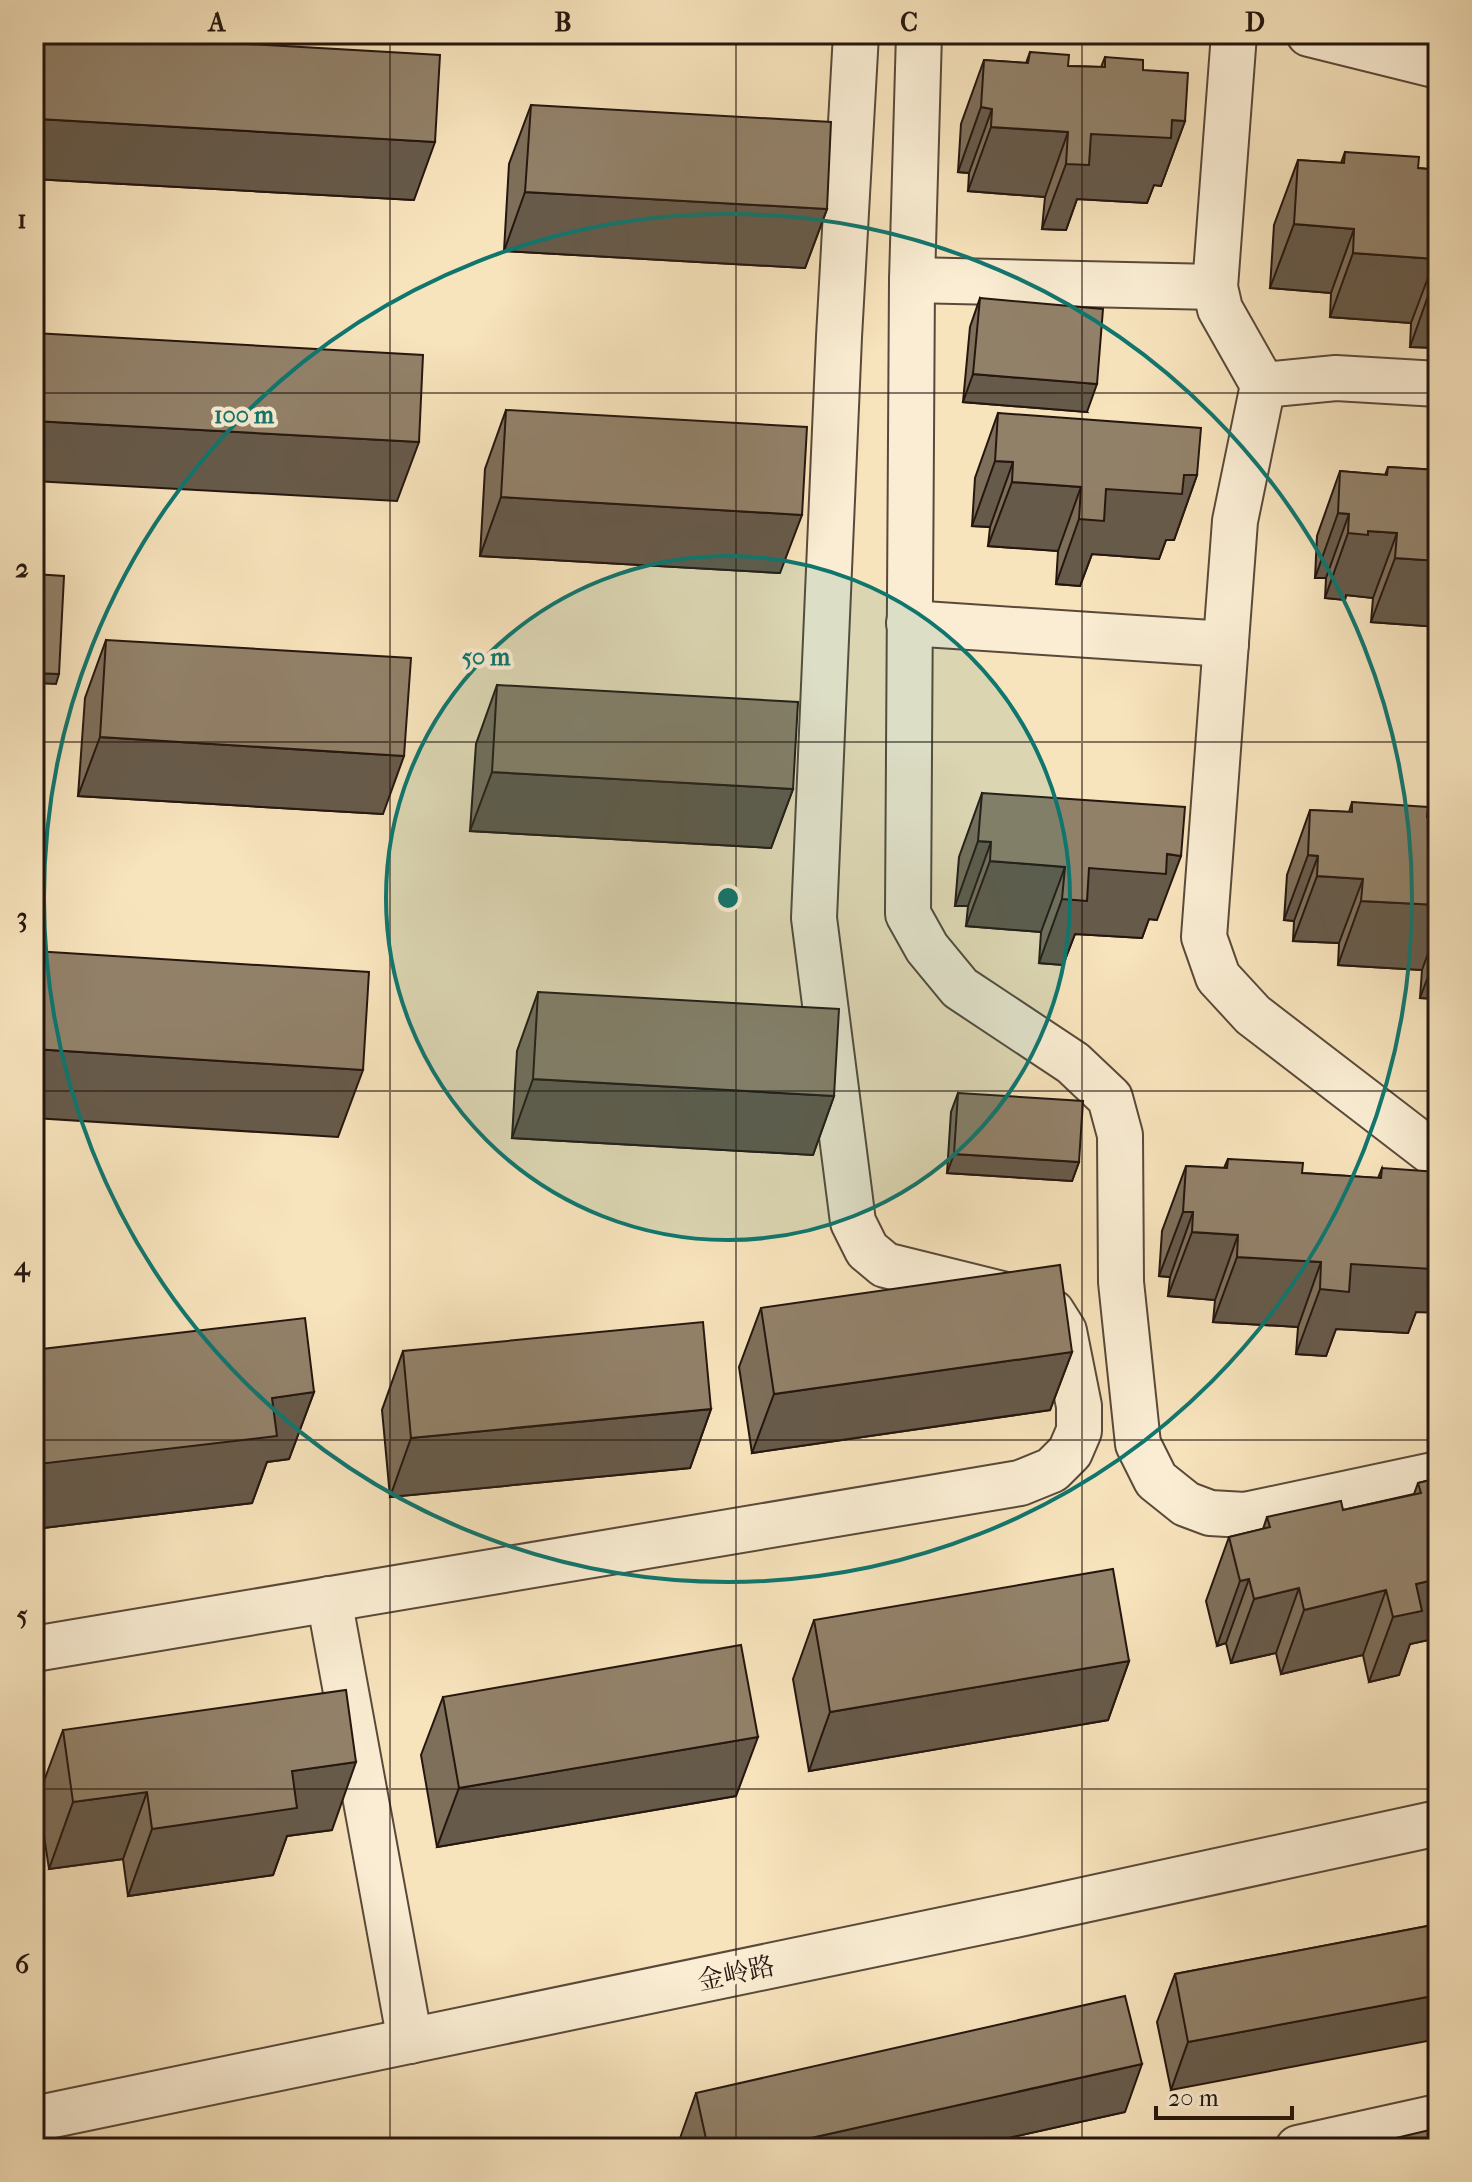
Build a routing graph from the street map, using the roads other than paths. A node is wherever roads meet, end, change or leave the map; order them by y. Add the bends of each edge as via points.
1 (856, 34) edge
2 (919, 34) edge
3 (1234, 34) edge
4 (1309, 34) edge
5 (1438, 66) edge
6 (912, 280) junction
7 (1215, 287) junction
8 (1438, 384) edge
9 (1263, 385) junction
10 (909, 623) junction
11 (1226, 644) junction
12 (1438, 1157) edge
13 (1438, 1474) edge
14 (329, 1599) junction
15 (34, 1649) edge
16 (1438, 1823) edge
17 (410, 2041) junction
18 (1438, 2117) edge
19 (34, 2119) edge
20 (1298, 2148) edge

1 - 14 street via 814,918 853,1222 867,1250 885,1265 1026,1300 1052,1312 1064,1331 1079,1431 1070,1452 1052,1470 1020,1483
2 - 6 street
3 - 7 street
4 - 5 street
6 - 7 street
6 - 10 street
7 - 9 street via 1220,309
8 - 9 street via 1336,378
9 - 11 street via 1235,521
10 - 11 street
10 - 13 street via 908,914 927,948 960,988 1073,1063 1110,1098 1120,1135 1121,1282 1138,1444 1156,1480 1186,1504 1210,1513 1245,1515
11 - 12 street via 1204,937 1218,977 1253,1015
14 - 15 street
14 - 17 street
16 - 17 street, 金岭路
17 - 19 street, 金岭路
18 - 20 street

